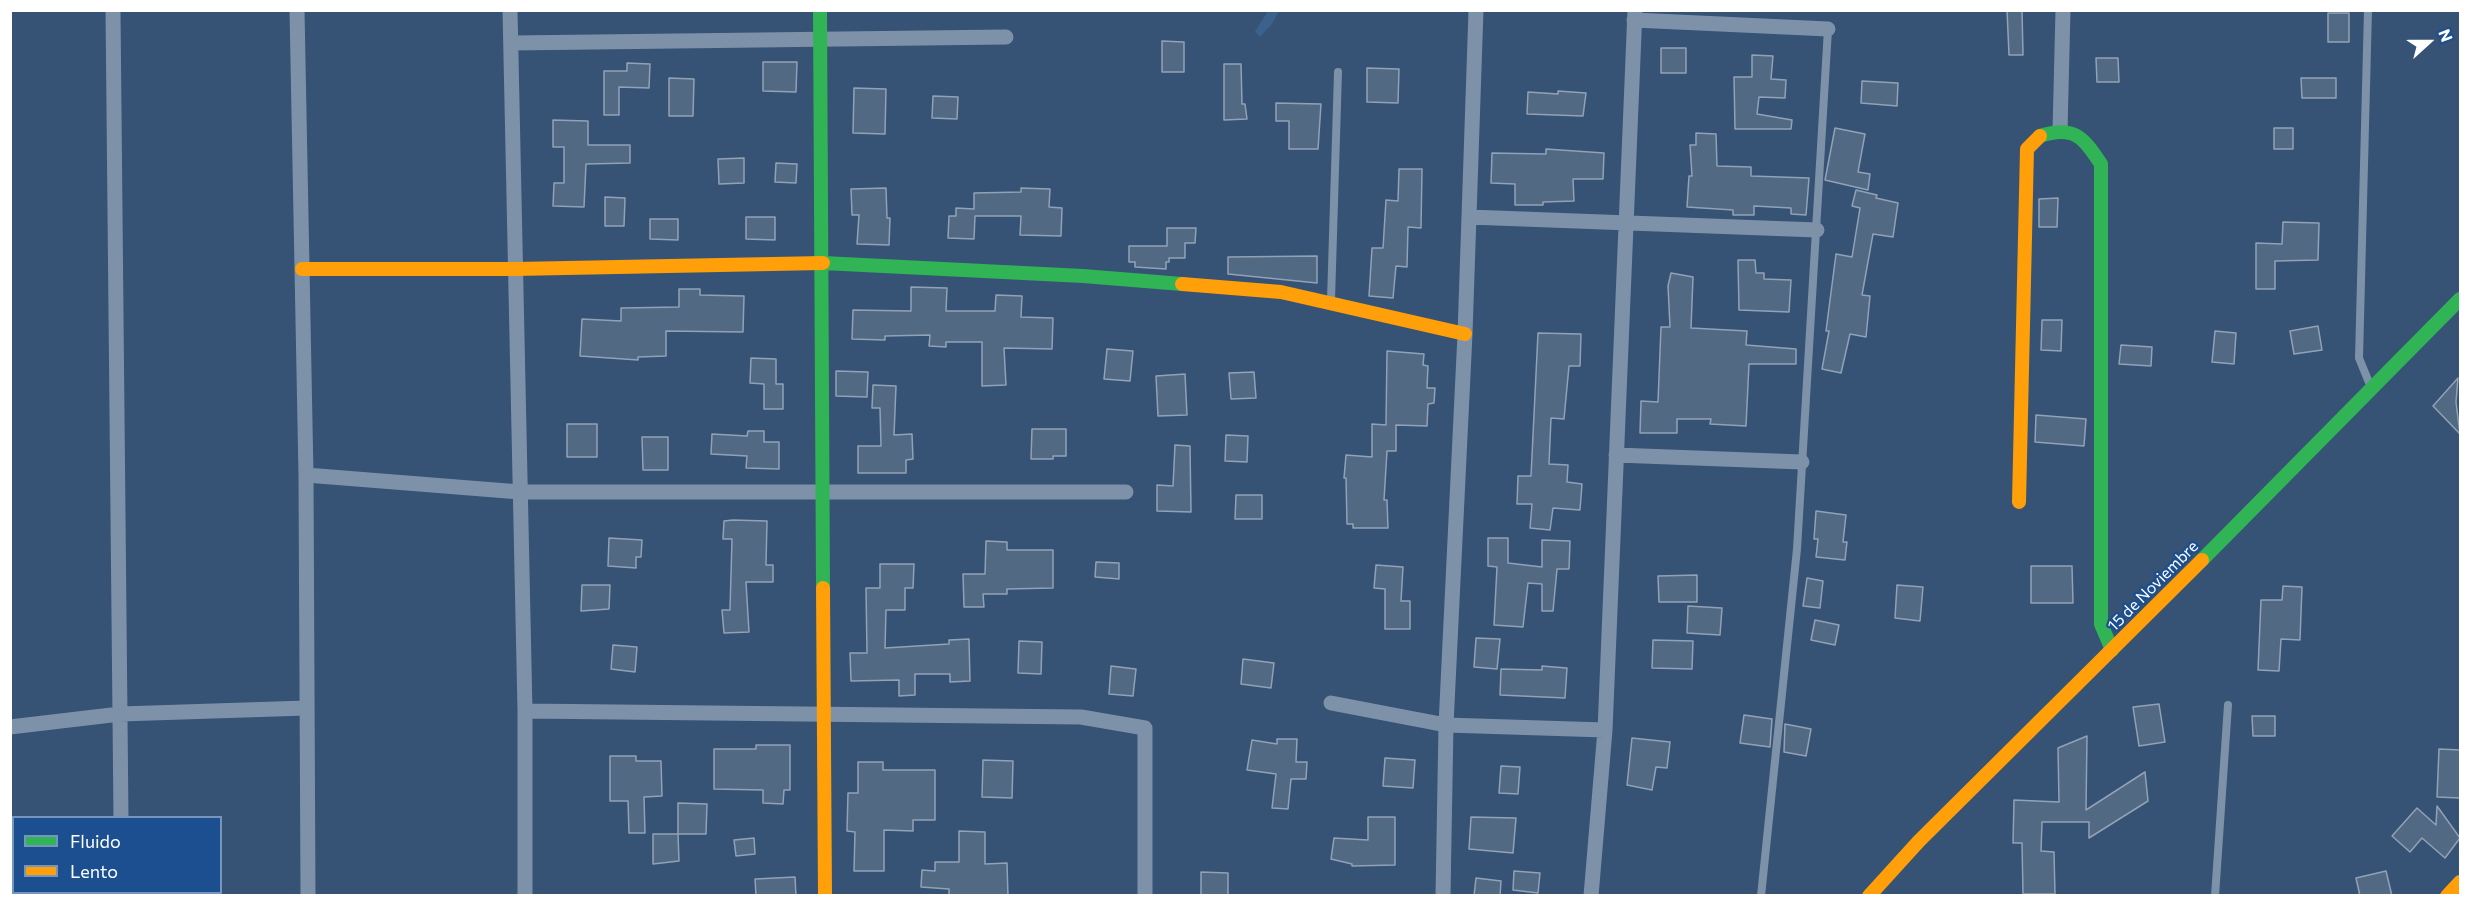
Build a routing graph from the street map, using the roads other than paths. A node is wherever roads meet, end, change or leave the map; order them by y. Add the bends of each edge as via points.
1 (113, 10) edge
2 (297, 10) edge
3 (510, 10) edge
4 (820, 10) edge
5 (1476, 10) edge
6 (2063, 10) edge
7 (2368, 10) edge
8 (1635, 15) edge
9 (1828, 29) joint
10 (1006, 37) dead end
11 (820, 41) junction
12 (511, 43) junction
13 (1338, 72) dead end
14 (2060, 131) junction
15 (1469, 217) junction
16 (1626, 222) junction
17 (1817, 230) junction
18 (822, 263) junction
19 (302, 269) junction
20 (515, 269) junction
21 (2460, 299) edge
22 (1331, 304) junction
23 (1465, 334) junction
24 (2371, 389) junction
25 (1616, 455) junction
26 (1802, 462) junction
27 (306, 475) junction
28 (520, 492) junction
29 (823, 492) junction
30 (1126, 492) dead end
31 (2019, 502) dead end
32 (2112, 650) junction
33 (1331, 703) dead end
34 (2228, 705) dead end
35 (307, 708) junction
36 (525, 711) junction
37 (120, 714) junction
38 (825, 715) junction
39 (1446, 725) junction
40 (10, 727) edge
41 (1605, 730) junction
42 (121, 816) edge
43 (2460, 882) edge
44 (308, 896) edge
45 (525, 896) edge
46 (825, 896) edge
47 (1144, 896) edge
48 (1443, 896) edge
49 (1591, 896) edge
50 (1761, 896) edge
51 (1869, 896) edge
52 (2215, 896) edge
53 (2447, 896) edge

1 - 37 street
2 - 19 street
3 - 12 street
4 - 11 street
5 - 15 street
6 - 14 street
7 - 24 lane via 2359,358
8 - 9 street
8 - 16 street
9 - 17 lane
10 - 11 street
11 - 12 street
11 - 18 street
12 - 20 street
13 - 22 lane
14 - 31 street via 2040,136 2027,149
14 - 32 street via 2084,139 2102,164 2101,624
15 - 16 street
15 - 23 street
16 - 17 street
16 - 25 street
17 - 26 lane
18 - 20 street
18 - 22 street via 1083,276 1281,292
18 - 29 street
19 - 20 street
19 - 27 street
20 - 28 street
21 - 24 street, 15 de Noviembre
22 - 23 street
23 - 39 street
24 - 32 street, 15 de Noviembre
25 - 26 street
25 - 41 street
26 - 50 lane via 1797,549
27 - 28 street
27 - 35 street
28 - 29 street
28 - 36 street
29 - 30 street
29 - 38 street
32 - 51 street, 15 de Noviembre via 1919,841
33 - 39 street
34 - 52 lane
35 - 37 street
35 - 44 street
36 - 38 street
36 - 45 street
37 - 40 street
37 - 42 street
38 - 46 street
38 - 47 street via 1081,717 1145,729
39 - 41 street
39 - 48 street
41 - 49 street
43 - 53 street

